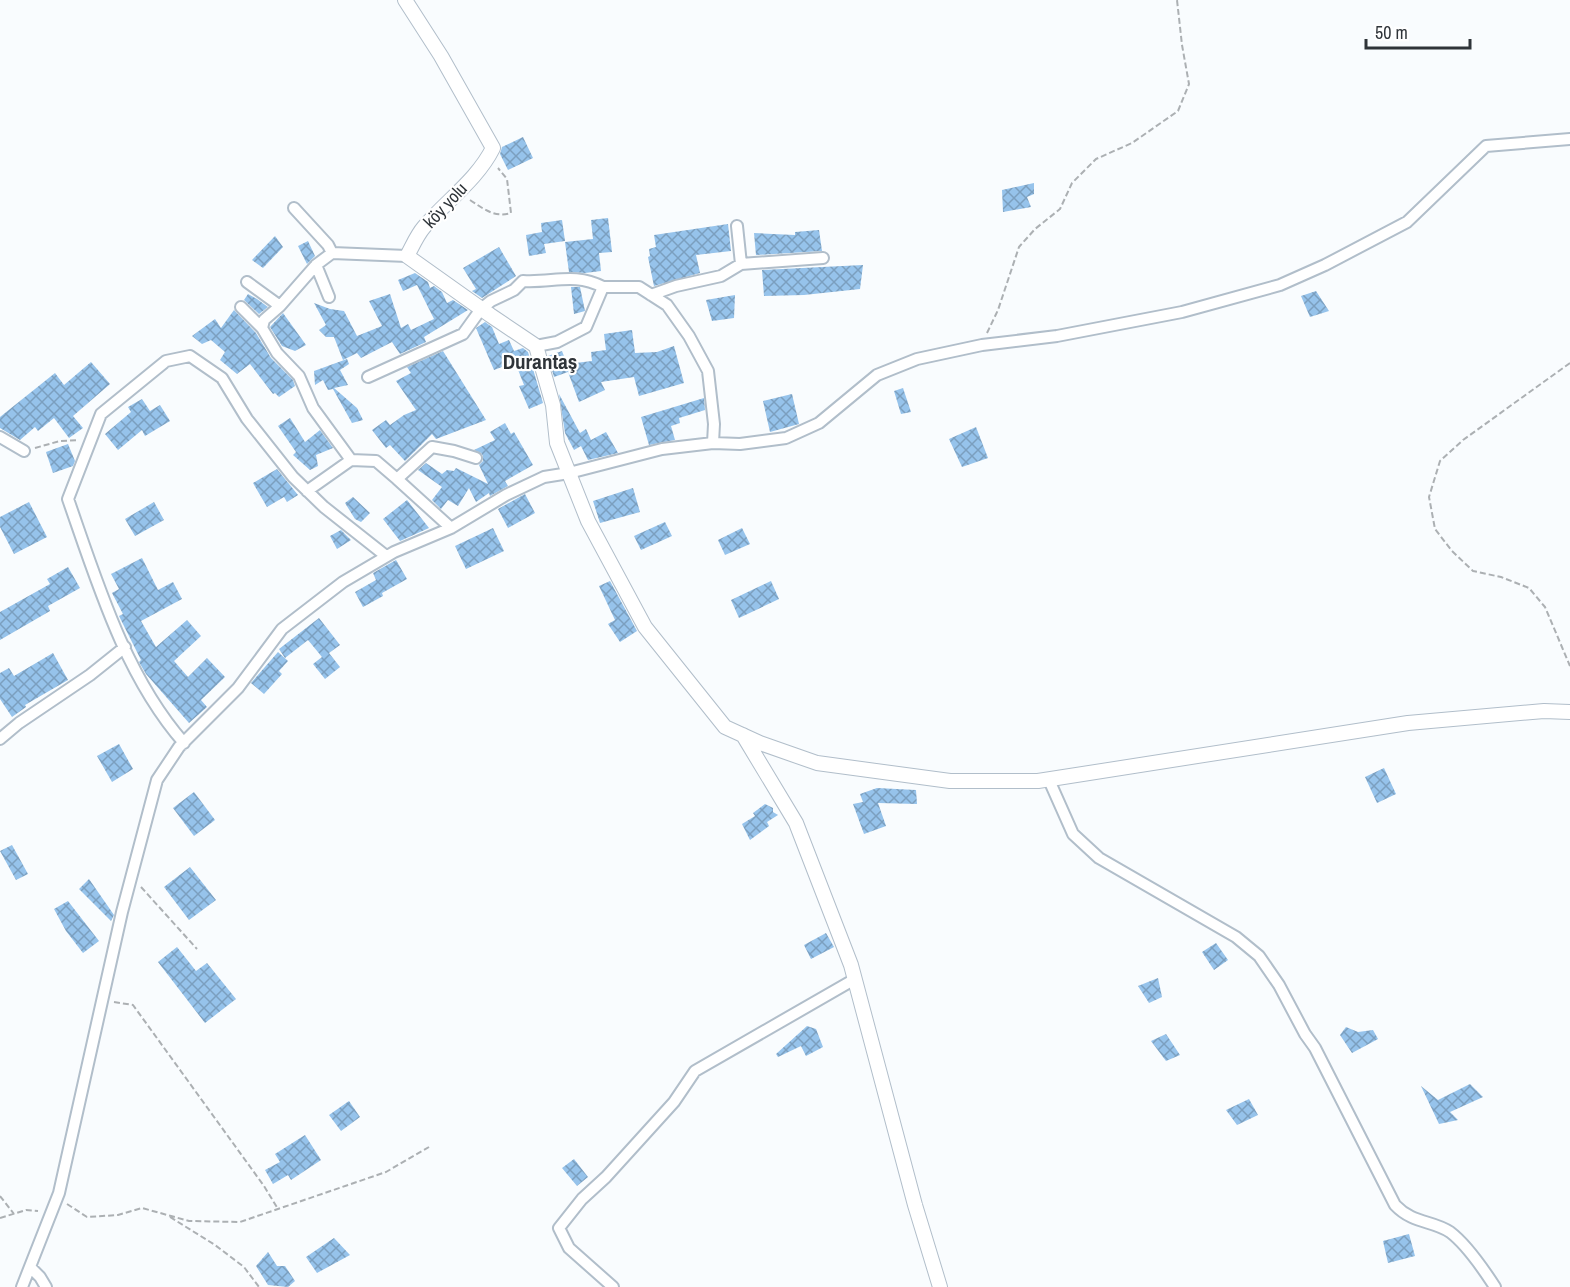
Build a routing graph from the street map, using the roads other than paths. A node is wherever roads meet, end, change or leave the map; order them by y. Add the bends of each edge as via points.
1 (405, 0) edge
2 (1570, 139) edge
3 (294, 208) dead end
4 (737, 226) dead end
5 (332, 253) junction
6 (407, 256) junction
7 (822, 258) dead end
8 (741, 264) junction
9 (316, 265) junction
10 (247, 282) dead end
11 (603, 287) junction
12 (651, 295) junction
13 (329, 297) dead end
14 (279, 306) junction
15 (241, 307) dead end
16 (481, 309) junction
17 (262, 328) junction
18 (536, 346) junction
19 (369, 377) dead end
20 (0, 437) edge
21 (713, 443) junction
22 (24, 451) road end
23 (476, 458) dead end
24 (351, 460) junction
25 (569, 473) junction
26 (397, 479) junction
27 (307, 491) junction
28 (451, 528) junction
29 (386, 556) junction
30 (125, 647) junction
31 (1570, 712) edge
32 (743, 735) junction
33 (0, 739) edge
34 (184, 743) junction
35 (1049, 780) junction
36 (855, 979) junction
37 (30, 1267) junction
38 (22, 1287) edge
39 (46, 1287) edge
40 (613, 1287) edge
41 (940, 1287) edge
42 (1495, 1287) edge

1 - 6 street, köy yolu via 493,148 457,194 423,228
2 - 21 street via 1486,146 1407,222 1280,285 1182,312 917,359 877,375 819,423 786,438
3 - 5 street
4 - 8 street
5 - 6 street
5 - 9 street
6 - 16 street
7 - 8 street
8 - 12 street via 721,276
9 - 13 street
9 - 14 street
10 - 14 street
11 - 12 street via 639,287
11 - 16 street via 588,280 523,281
11 - 18 street via 586,327 557,342
12 - 21 street via 667,304 708,371
14 - 17 street via 264,320
15 - 17 street
16 - 18 street
16 - 19 street via 463,334
17 - 24 street via 277,354 299,376 313,408
18 - 25 street via 553,405 557,443
20 - 22 street
21 - 25 street via 662,448
23 - 26 street via 432,447
24 - 26 street via 376,461
24 - 27 street
25 - 28 street via 544,477
25 - 32 street via 588,521 645,627 725,727
26 - 28 street
27 - 29 street
27 - 30 street via 247,419 222,378 190,356 166,361 101,414 68,499
28 - 29 street
29 - 34 street via 343,582 282,628 238,687
30 - 33 street
30 - 34 street via 143,687
31 - 35 street via 1408,723
32 - 35 street via 817,763 950,782
32 - 36 street via 796,823
34 - 37 street via 157,780 57,1198
35 - 42 street via 1073,834 1098,858 1236,937 1258,956 1315,1048 1395,1205 1405,1215 1449,1232
36 - 40 street via 695,1071 674,1102 582,1198 559,1228 569,1248
36 - 41 street
37 - 38 street
37 - 39 street

